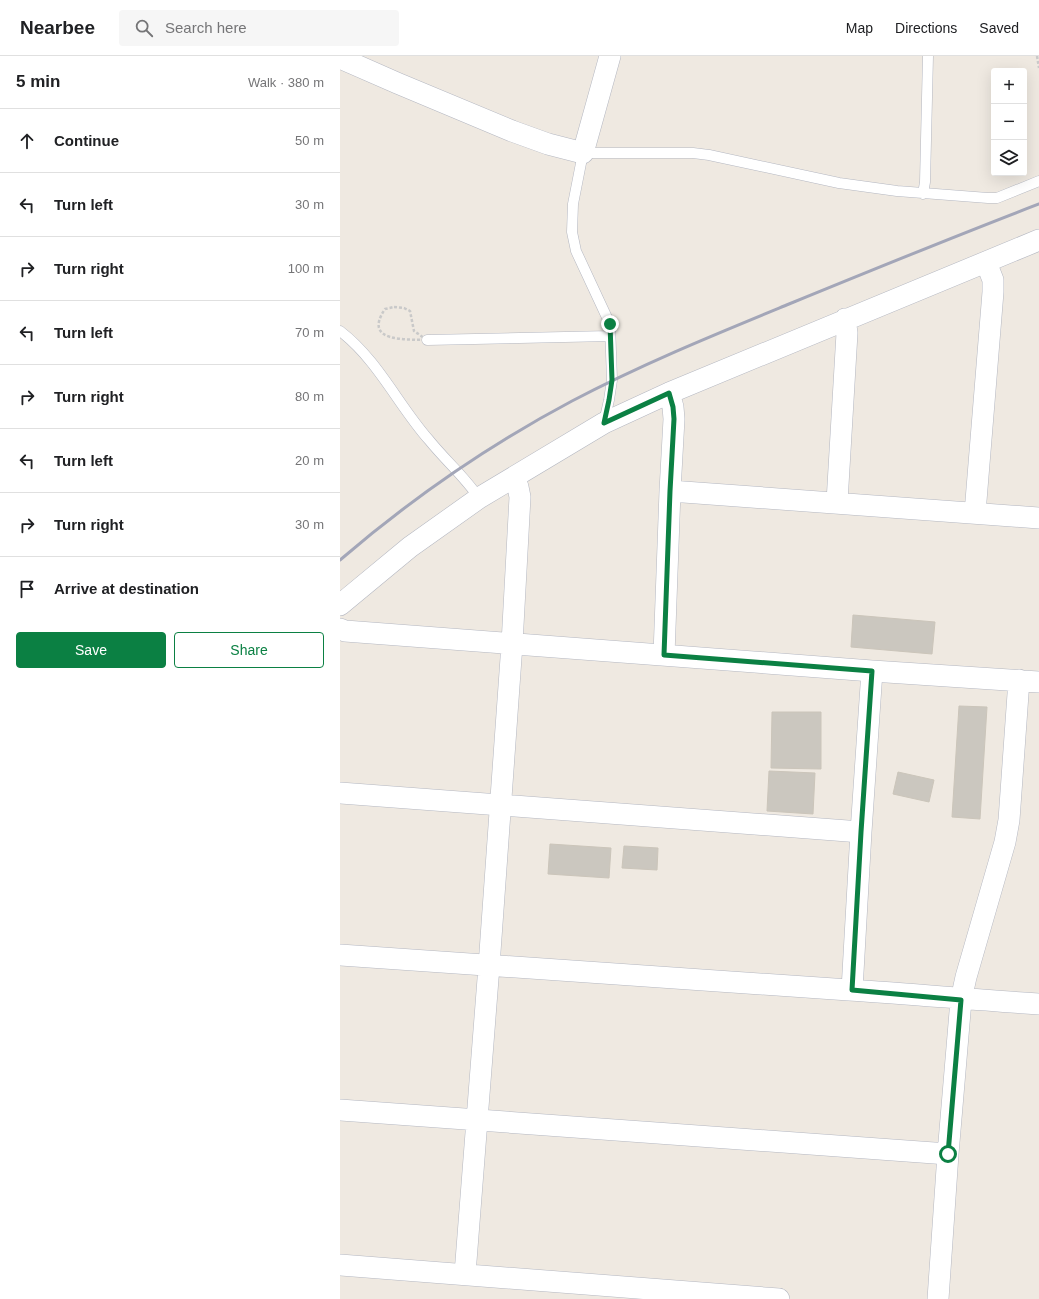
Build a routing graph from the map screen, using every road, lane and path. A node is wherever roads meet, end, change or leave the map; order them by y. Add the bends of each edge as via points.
1 (610, 56) edge
2 (928, 56) edge
3 (1037, 56) edge
4 (340, 58) edge
5 (1039, 68) edge
6 (583, 153) junction
7 (1039, 181) edge
8 (923, 194) junction
9 (1039, 240) edge
10 (986, 262) junction
11 (845, 319) junction
12 (340, 331) edge
13 (610, 336) junction
14 (427, 340) junction
15 (669, 393) junction
16 (604, 423) junction
17 (514, 477) junction
18 (670, 491) junction
19 (479, 498) junction
20 (838, 502) junction
21 (975, 513) junction
22 (1039, 518) edge
23 (340, 604) edge
24 (340, 629) edge
25 (512, 644) junction
26 (664, 655) junction
27 (872, 671) junction
28 (1029, 681) edge
29 (340, 793) edge
30 (501, 805) junction
31 (861, 832) junction
32 (340, 955) edge
33 (490, 966) junction
34 (852, 990) junction
35 (961, 1000) junction
36 (1039, 1004) edge
37 (340, 1110) edge
38 (477, 1120) junction
39 (948, 1154) junction
40 (340, 1265) edge
41 (465, 1274) junction
42 (542, 1290) edge
43 (779, 1299) edge
44 (938, 1299) edge

1 - 6 street
2 - 8 lane
3 - 5 path
4 - 6 street via 512,131
6 - 8 lane via 708,155 839,183
6 - 13 lane via 573,204 572,232 576,251 610,324
7 - 8 lane via 997,198
9 - 10 street
10 - 11 street
10 - 21 street via 993,280 993,292
11 - 15 street
11 - 20 street via 847,333
12 - 19 lane via 369,359 428,440
13 - 14 lane
13 - 16 lane via 612,380
14 - 14 path via 384,336 379,329 379,318 385,309 394,307 410,310 414,331
15 - 16 street
15 - 18 street via 674,419
16 - 17 street
17 - 19 street
17 - 25 street via 520,497
18 - 20 street
18 - 26 street
19 - 23 street via 410,547
20 - 21 street
21 - 22 street
24 - 25 street
25 - 26 street
25 - 30 street
26 - 27 street
27 - 28 street
27 - 31 street
28 - 35 street via 1005,842
29 - 30 street
30 - 31 street
30 - 33 street
31 - 34 street
32 - 33 street
33 - 34 street
33 - 38 street
34 - 35 street
35 - 36 street
35 - 39 street
37 - 38 street
38 - 39 street
38 - 41 street
39 - 44 street
40 - 41 street
41 - 42 street
42 - 43 street

